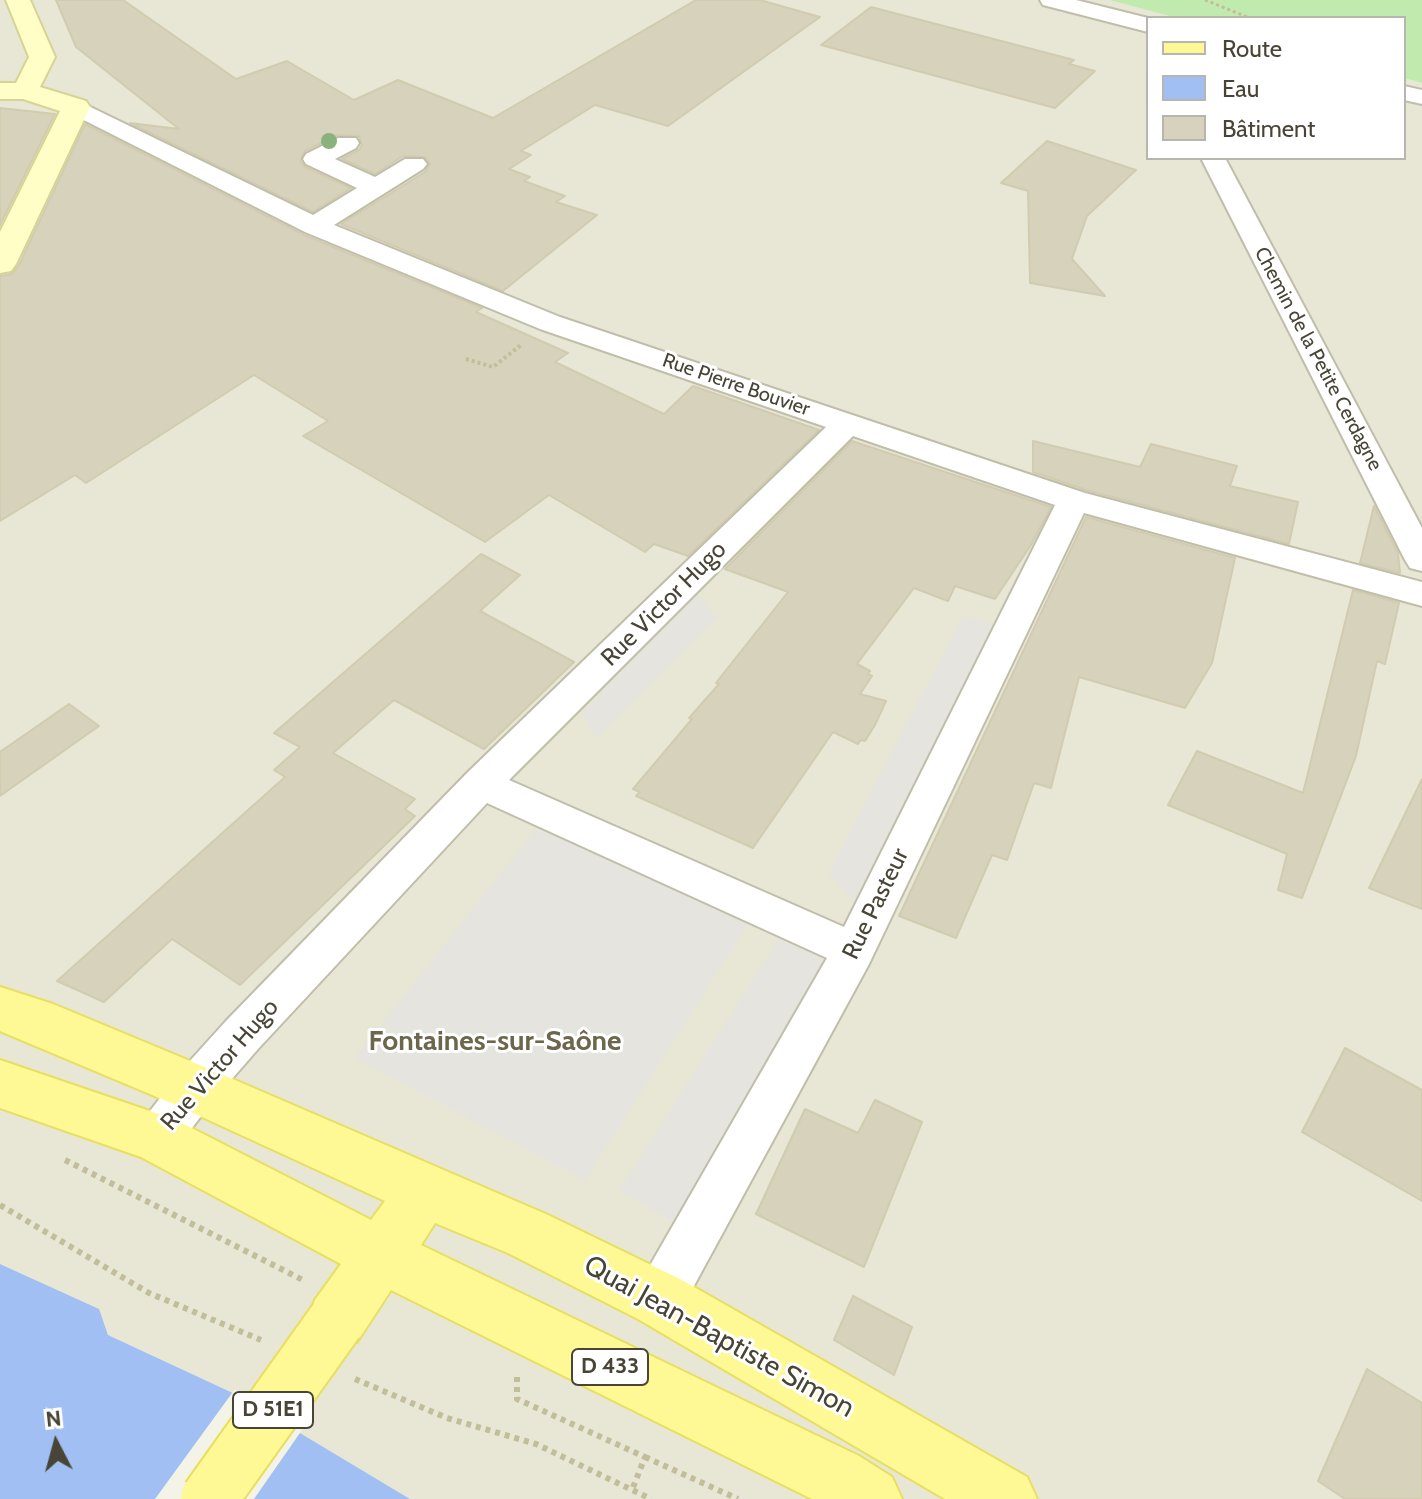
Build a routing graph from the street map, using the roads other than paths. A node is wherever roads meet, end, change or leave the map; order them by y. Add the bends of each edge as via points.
1 (18, 0) edge
2 (1051, 0) edge
3 (1146, 24) edge
4 (12, 91) edge
5 (76, 107) junction
6 (347, 143) dead end
7 (1214, 160) edge
8 (414, 164) dead end
9 (376, 187) junction
10 (314, 226) junction
11 (0, 264) edge
12 (847, 424) junction
13 (1074, 500) junction
14 (1296, 560) junction
15 (1422, 560) edge
16 (1422, 567) edge
17 (1422, 594) edge
18 (481, 784) junction
19 (854, 951) junction
20 (0, 1009) edge
21 (0, 1084) edge
22 (195, 1088) junction
23 (157, 1138) junction
24 (424, 1191) junction
25 (383, 1256) junction
26 (659, 1299) junction
27 (209, 1499) edge
28 (870, 1499) edge
29 (1005, 1499) edge

1 - 4 street via 42,57
2 - 3 street
4 - 5 street
5 - 10 street, Rue Pierre Bouvier
5 - 11 street
6 - 9 street via 315,159
7 - 15 street, Chemin de la Petite Cerdagne
8 - 9 street
9 - 10 street
10 - 12 street, Rue Pierre Bouvier via 550,323
12 - 13 street, Rue Pierre Bouvier
12 - 18 street, Rue Victor Hugo
13 - 14 street, Rue Pierre Bouvier
13 - 19 street, Rue Pasteur
14 - 16 street via 1314,552
14 - 17 street, Rue Pierre Bouvier
18 - 19 street
18 - 22 street, Rue Victor Hugo
19 - 26 street, Rue Pasteur
20 - 22 main road, Quai Jean-Baptiste Simon
21 - 23 main road, D 433
22 - 23 street, Rue Victor Hugo
22 - 24 main road, Quai Jean-Baptiste Simon
23 - 25 main road, D 433
24 - 25 main road
24 - 26 main road, Quai Jean-Baptiste Simon via 528,1234
25 - 27 main road, D 51E1, bridge
25 - 28 main road, D 433 via 837,1478
26 - 29 main road, Quai Jean-Baptiste Simon

